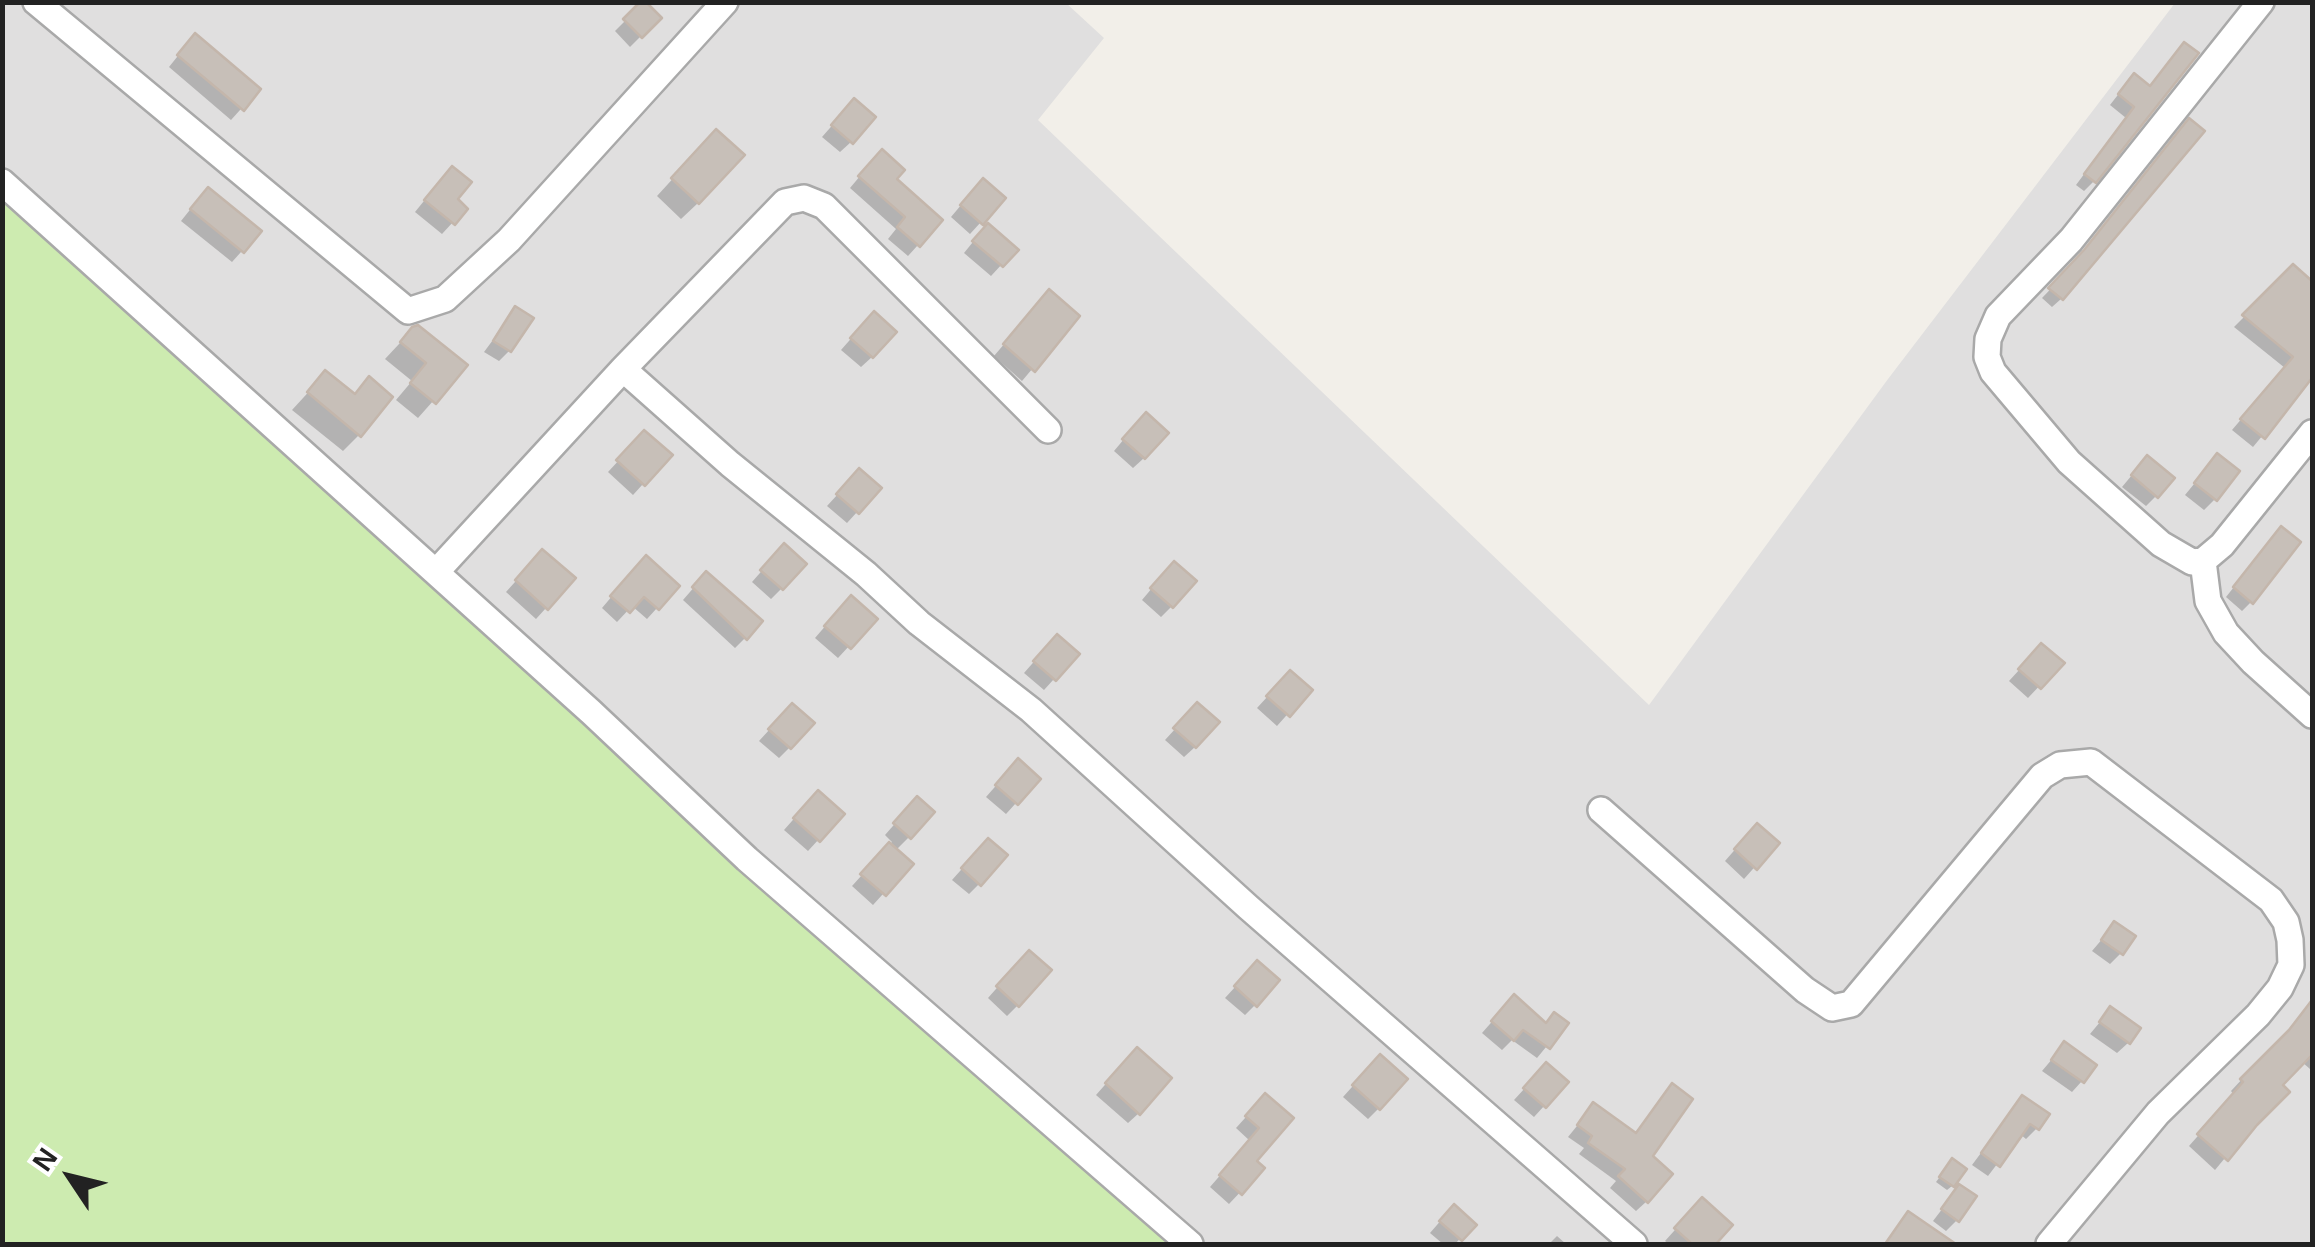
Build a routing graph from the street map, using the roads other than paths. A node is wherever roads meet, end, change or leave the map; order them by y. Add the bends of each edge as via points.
1 (36, 2) edge
2 (725, 2) edge
3 (2261, 2) edge
4 (2, 182) edge
5 (623, 369) junction
6 (1048, 430) dead end
7 (2312, 433) edge
8 (2202, 561) junction
9 (436, 572) junction
10 (2312, 715) edge
11 (1601, 810) dead end
12 (1190, 1244) edge
13 (1634, 1244) edge
14 (2049, 1244) edge

1 - 2 street via 408,311 445,299 509,240
3 - 8 street via 2071,240 1998,316 1988,339 1993,372 2068,462 2160,544
4 - 9 street
5 - 6 street via 786,202 804,198 824,206
5 - 9 street
5 - 13 street via 1030,710
7 - 8 street
8 - 10 street via 2208,600 2226,632
9 - 12 street via 747,859
11 - 14 street via 1832,1008 1851,1004 2042,776 2060,765 2092,762 2262,892 2286,922 2290,940 2291,964 2280,988 2158,1112

